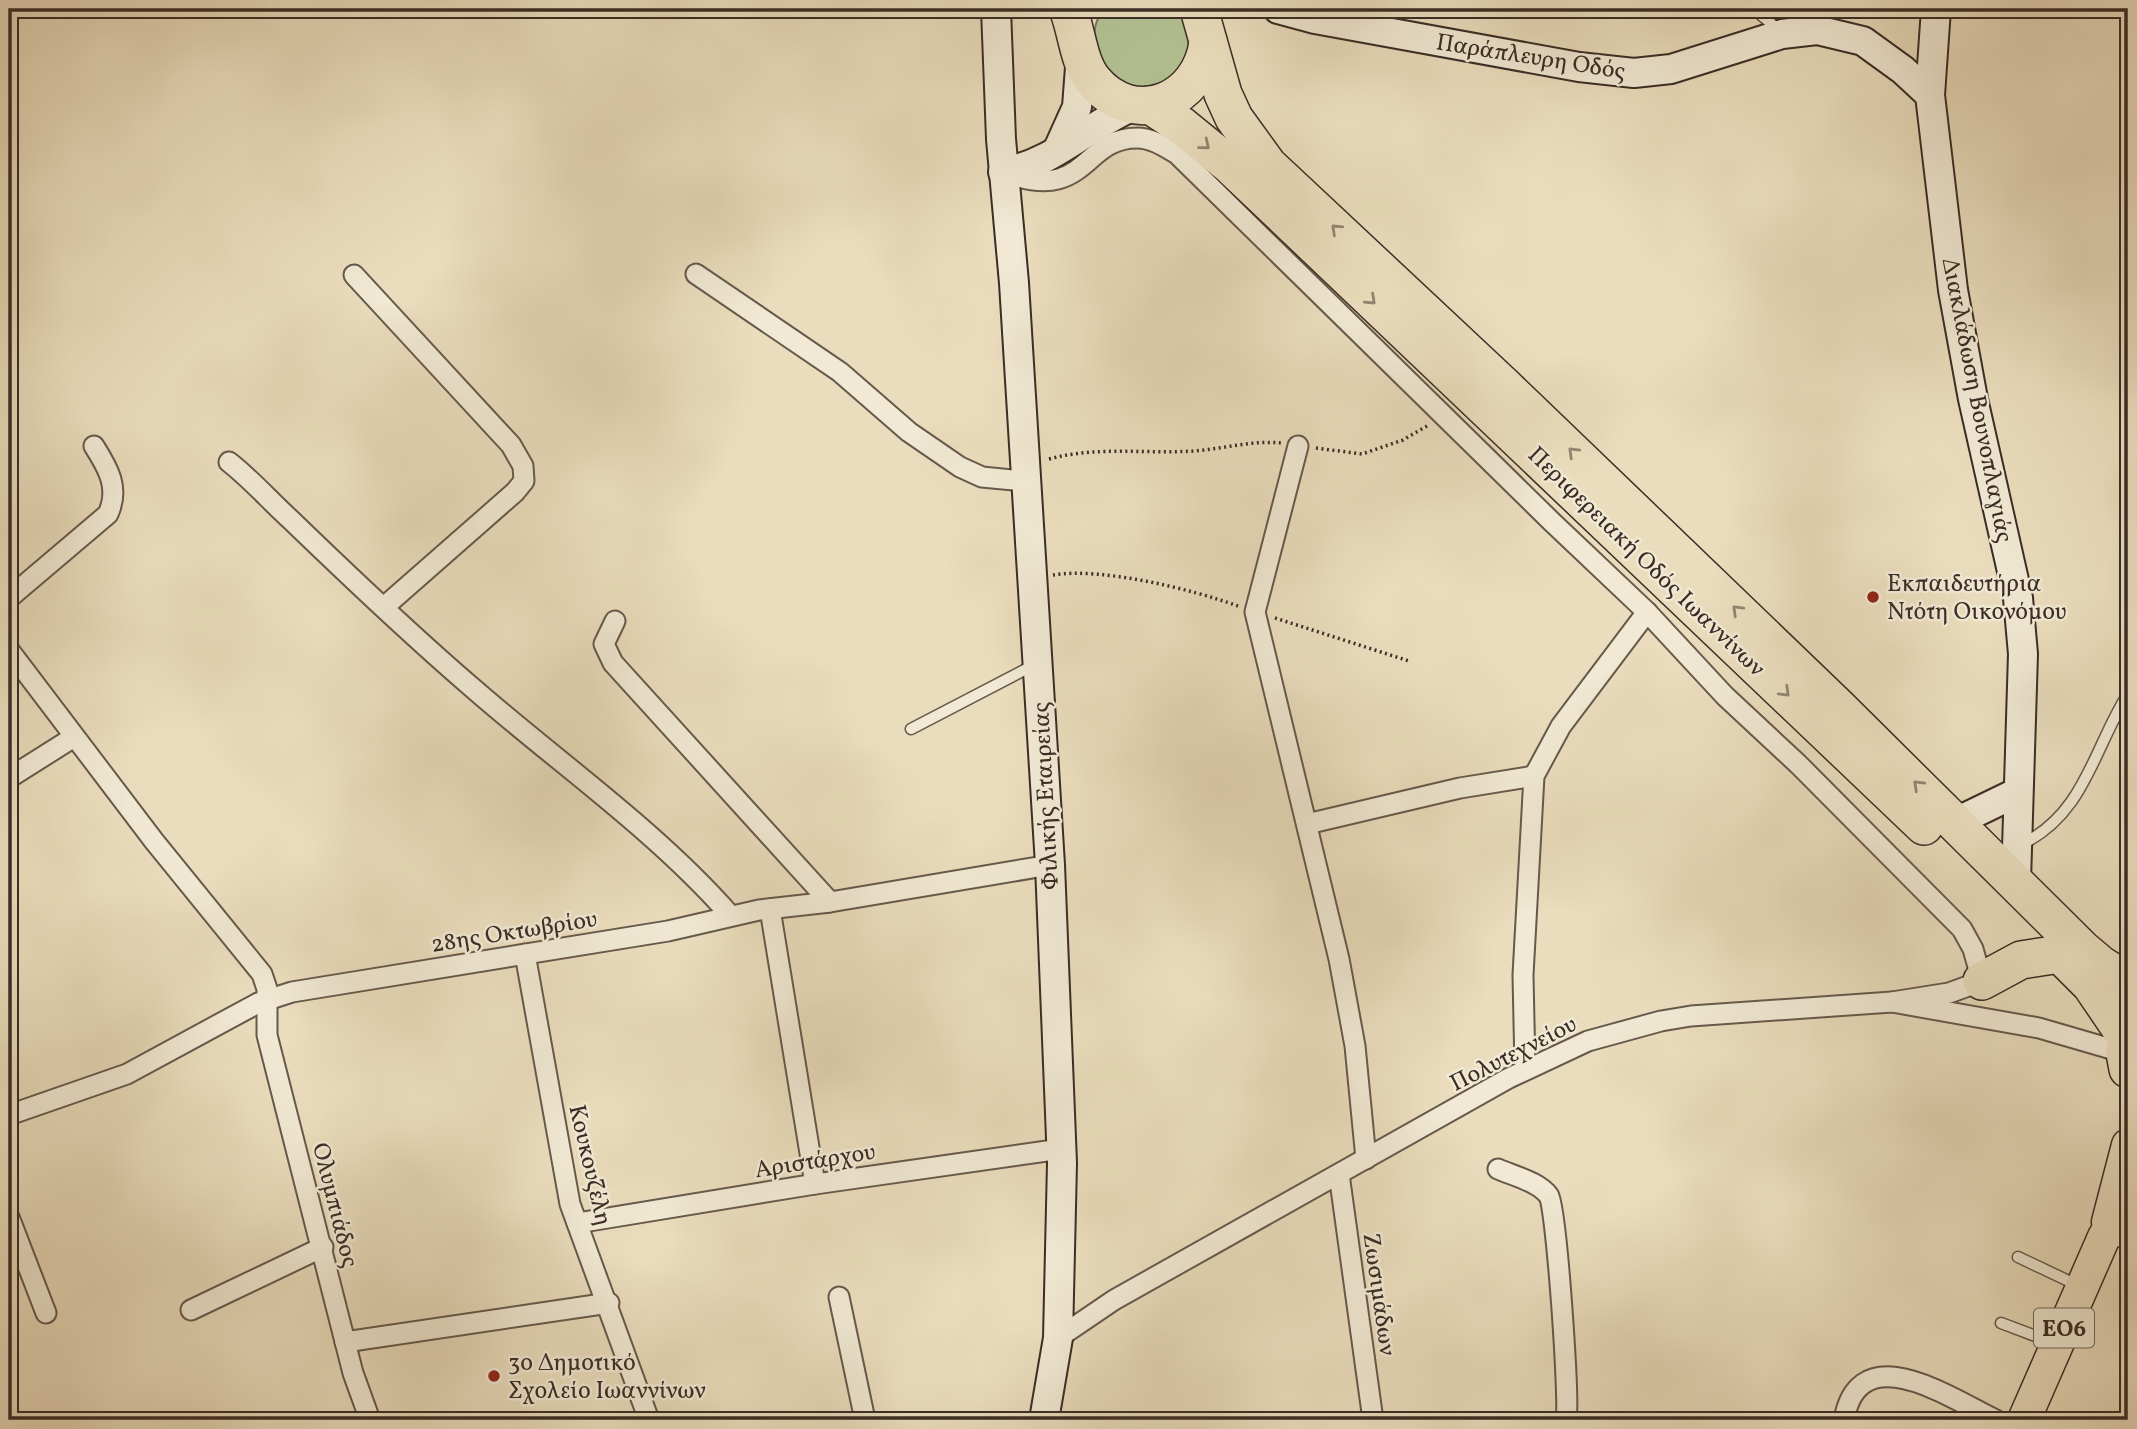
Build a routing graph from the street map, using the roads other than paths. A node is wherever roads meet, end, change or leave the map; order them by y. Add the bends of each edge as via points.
1 (996, 9) edge
2 (1278, 9) edge
3 (1754, 9) edge
4 (1936, 9) edge
5 (1204, 25) edge
6 (1079, 28) edge
7 (1782, 34) junction
8 (1930, 95) junction
9 (1143, 105) junction
10 (1057, 152) junction
11 (1003, 172) junction
12 (696, 274) dead end
13 (354, 275) dead end
14 (94, 446) dead end
15 (1298, 446) road end
16 (229, 462) dead end
17 (1023, 475) junction
18 (9, 598) edge
19 (384, 607) junction
20 (1647, 612) junction
21 (615, 621) dead end
22 (9, 650) edge
23 (1037, 663) junction
24 (2128, 694) edge
25 (911, 729) dead end
26 (74, 737) junction
27 (1534, 776) junction
28 (9, 778) edge
29 (2018, 792) junction
30 (1956, 822) junction
31 (1307, 824) junction
32 (2017, 863) junction
33 (1050, 865) junction
34 (830, 902) junction
35 (770, 909) junction
36 (730, 915) junction
37 (524, 954) junction
38 (2060, 954) junction
39 (1982, 981) junction
40 (2128, 982) edge
41 (267, 999) junction
42 (1892, 1002) junction
43 (2127, 1046) edge
44 (1525, 1069) junction
45 (9, 1115) edge
46 (2128, 1145) edge
47 (1061, 1149) junction
48 (1367, 1158) junction
49 (1498, 1169) dead end
50 (1339, 1174) junction
51 (815, 1184) junction
52 (2128, 1201) edge
53 (9, 1217) edge
54 (577, 1223) junction
55 (2116, 1241) edge
56 (323, 1247) junction
57 (2018, 1257) dead end
58 (2081, 1287) junction
59 (839, 1297) dead end
60 (609, 1303) junction
61 (191, 1310) dead end
62 (46, 1313) dead end
63 (2001, 1323) dead end
64 (1058, 1338) junction
65 (345, 1342) junction
66 (2057, 1345) junction
67 (2020, 1418) edge
68 (370, 1420) edge
69 (649, 1420) edge
70 (865, 1420) edge
71 (1044, 1420) edge
72 (1373, 1420) edge
73 (1566, 1420) edge
74 (1844, 1420) edge

1 - 11 street
2 - 7 street, Παράπλευρη Οδός via 1612,73 1671,69
3 - 7 lane
4 - 8 street, Διακλάδωση Βουνοπλαγιάς
5 - 9 highway, Περιφερειακή Οδός Ιωαννίνων via 1206,55 1195,79 1175,97
30 -> 5 highway, Περιφερειακή Οδός Ιωαννίνων via 1268,165 1234,118 1223,94
6 - 9 highway, Περιφερειακή Οδός Ιωαννίνων via 1091,78 1123,102
6 - 10 street via 1076,107
7 - 8 street, Παράπλευρη Οδός via 1817,30 1863,41
8 - 29 street, Διακλάδωση Βουνοπλαγιάς via 1963,349 2018,598 2023,654
9 - 10 street via 1097,123
9 -> 38 highway, Περιφερειακή Οδός Ιωαννίνων via 1231,166
10 - 11 street via 1041,163
11 - 17 street, Φιλικής Εταιρείας via 1012,251
11 - 20 street via 1042,183 1064,179 1116,143 1136,138 1154,141 1177,154
12 - 17 street via 830,365 916,438 960,467 982,477
13 - 19 street via 511,444 523,466 524,481 515,492
14 - 18 street via 111,477 113,502 108,514
15 - 31 street via 1255,612
16 - 19 street
17 - 23 street, Φιλικής Εταιρείας
19 - 36 street via 475,691 636,824
20 - 27 street via 1561,726
20 - 39 street via 1725,696 1941,905 1962,929
21 - 34 street via 604,644 613,663
22 - 26 street, Ολυμπιάδος
23 - 25 lane
23 - 33 street, Φιλικής Εταιρείας
24 - 32 lane via 2075,799
26 - 28 street
26 - 41 street, Ολυμπιάδος via 256,967 265,982
27 - 31 street via 1460,788
27 - 44 street via 1524,962
29 - 30 street
29 - 32 street, Διακλάδωση Βουνοπλαγιάς
30 - 32 highway, Περιφερειακή Οδός Ιωαννίνων
31 - 48 street via 1355,1046
32 - 40 highway, Περιφερειακή Οδός Ιωαννίνων via 2082,949
33 - 34 street, 28ης Οκτωβρίου
33 - 47 street, Φιλικής Εταιρείας
34 - 35 street, 28ης Οκτωβρίου
35 - 36 street, 28ης Οκτωβρίου
35 - 51 street
36 - 37 street, 28ης Οκτωβρίου
37 - 41 street, 28ης Οκτωβρίου
37 - 54 street, Κουκουζέλη
38 - 39 highway via 2021,960
38 - 43 highway, Περιφερειακή Οδός Ιωαννίνων via 2091,985
39 - 42 street via 1949,993
41 - 45 street, 28ης Οκτωβρίου via 127,1074
41 - 56 street, Ολυμπιάδος via 267,1035
42 - 43 street, Πολυτεχνείου
42 - 44 street, Πολυτεχνείου via 1661,1021 1588,1041
44 - 48 street, Πολυτεχνείου
46 - 55 main road, ΕΟ6
47 - 51 street, Αριστάρχου
47 - 64 street, Φιλικής Εταιρείας
48 - 50 street, Πολυτεχνείου
49 - 73 street via 1542,1189 1551,1199 1556,1217 1569,1392
50 - 64 street, Πολυτεχνείου via 1114,1300
50 - 72 street, Ζωσιμάδων
51 - 54 street, Αριστάρχου
52 - 55 main road, ΕΟ6
53 - 62 street
54 - 60 street, Κουκουζέλη
55 - 58 main road, ΕΟ6
56 - 61 street
56 - 65 street, Ολυμπιάδος
57 - 58 lane
58 - 66 main road, ΕΟ6
59 - 70 street
60 - 65 street
60 - 69 street, Κουκουζέλη
63 - 66 lane
64 - 71 street, Φιλικής Εταιρείας
65 - 68 street, Ολυμπιάδος
66 - 67 main road, ΕΟ6
67 - 74 street via 1889,1376 1866,1380 1852,1391

